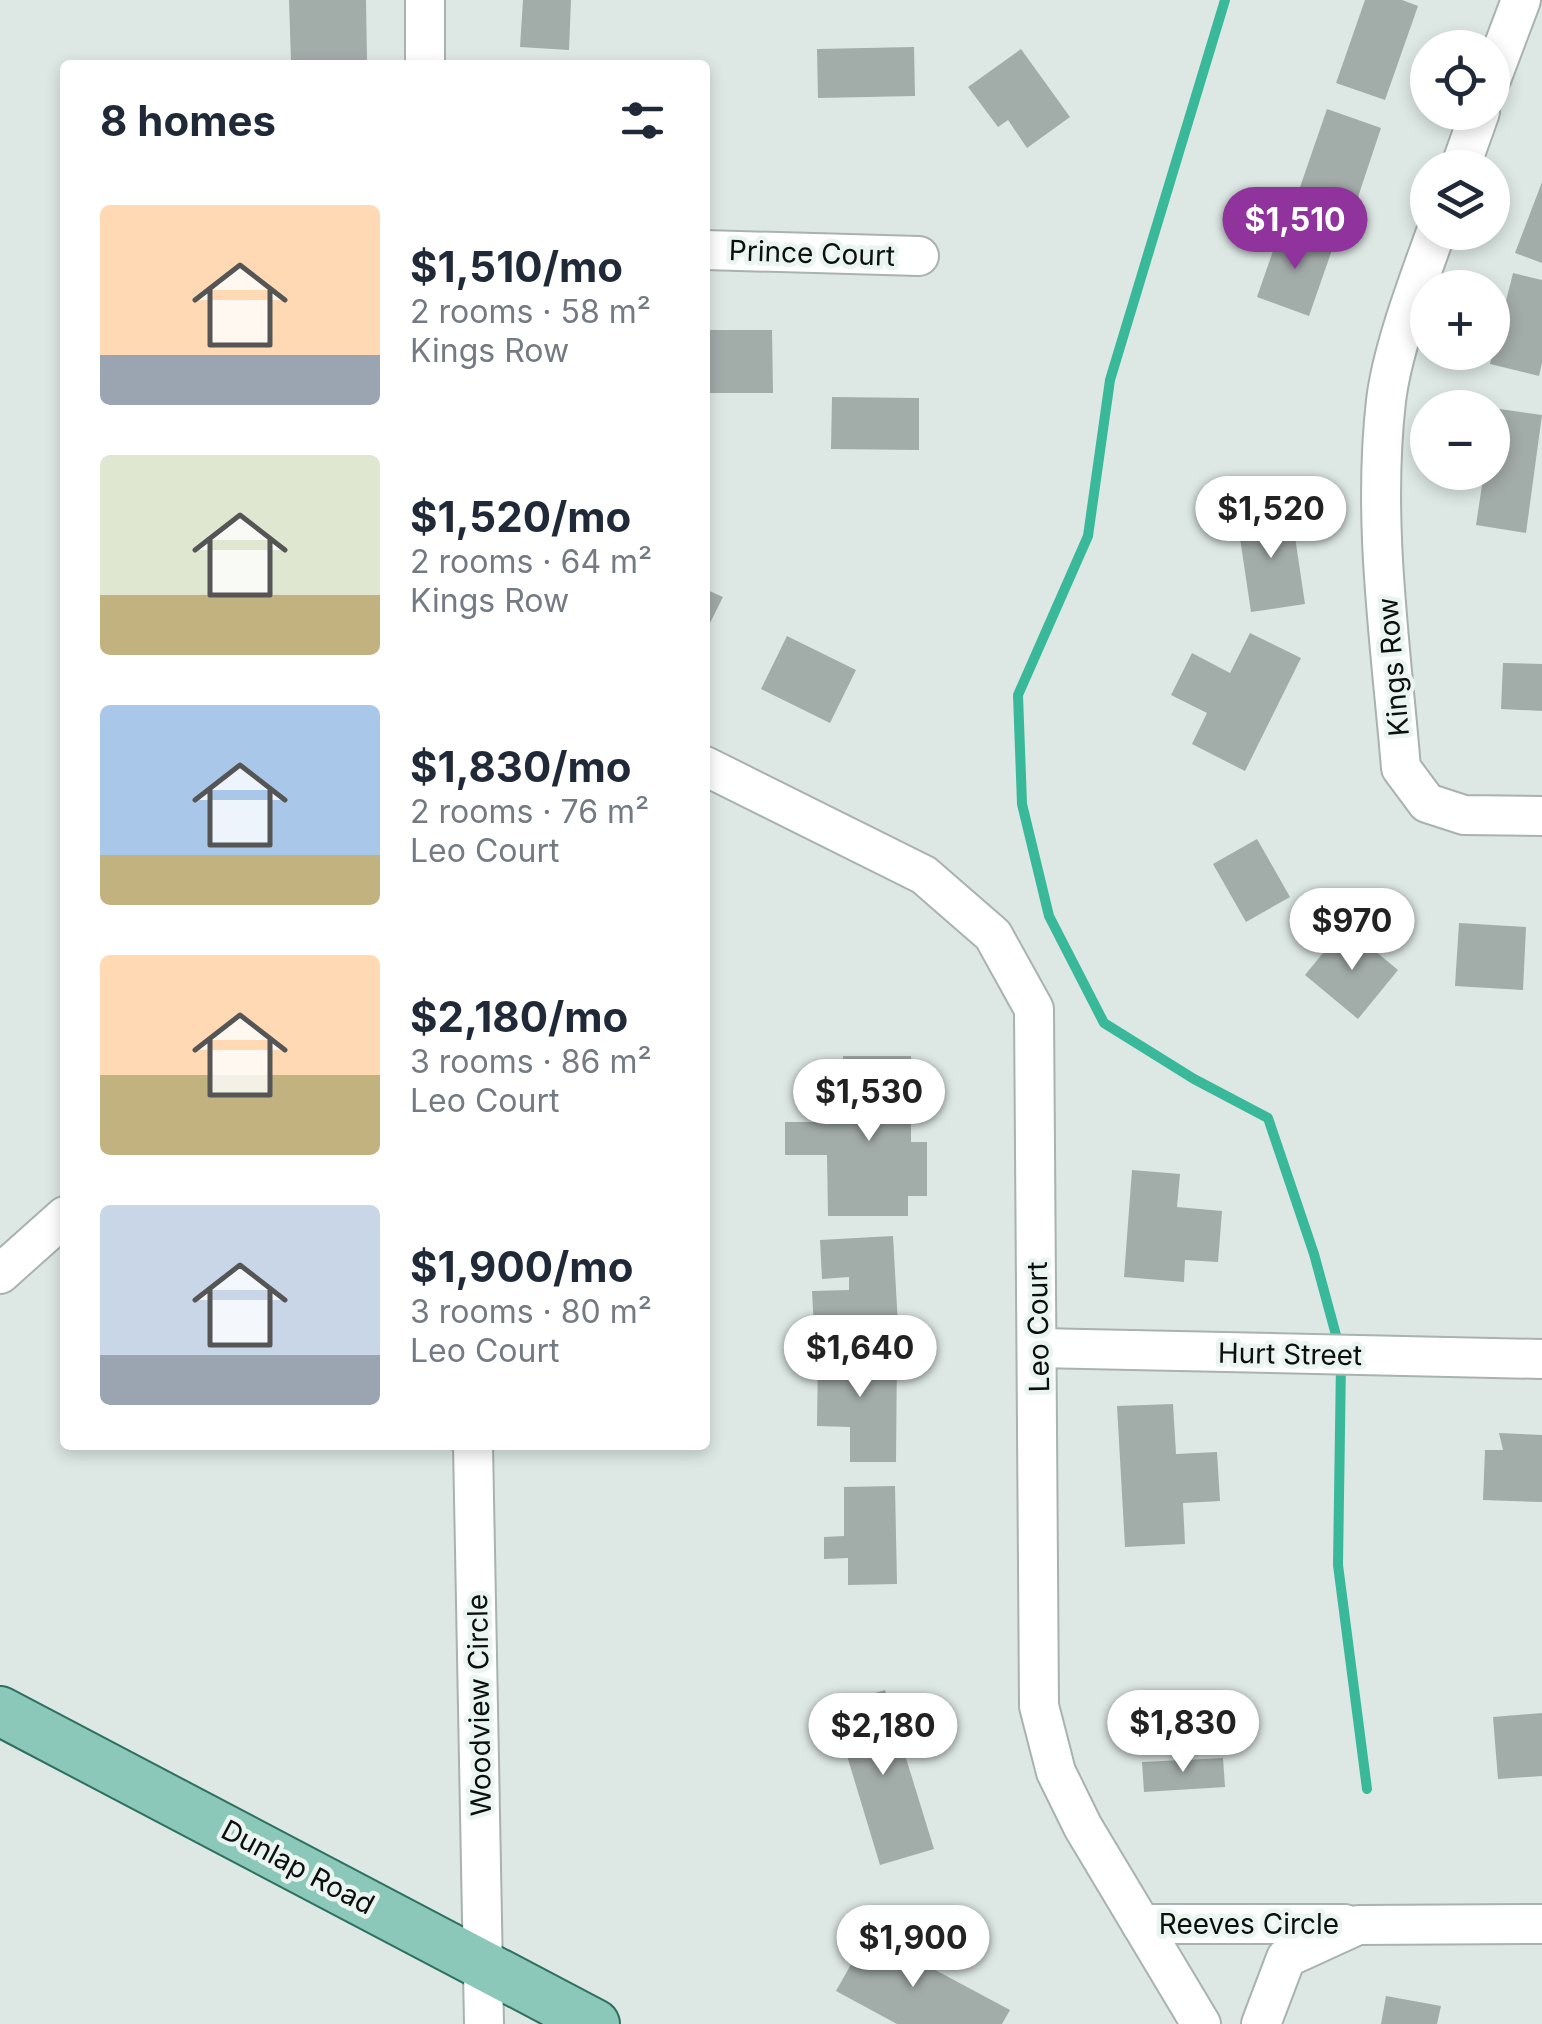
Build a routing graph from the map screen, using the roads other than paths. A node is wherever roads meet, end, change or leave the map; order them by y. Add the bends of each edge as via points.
1 (425, 0) edge
2 (1521, 0) edge
3 (1510, 30) edge
4 (425, 60) edge
5 (710, 250) edge
6 (1430, 250) edge
7 (918, 256) dead end
8 (710, 768) edge
9 (1542, 816) edge
10 (60, 1220) edge
11 (0, 1274) edge
12 (1038, 1348) junction
13 (1542, 1359) edge
14 (474, 1450) edge
15 (0, 1711) edge
16 (1141, 1924) junction
17 (1358, 1924) junction
18 (1542, 1924) edge
19 (484, 1966) junction
20 (484, 2024) edge
21 (595, 2024) edge
22 (1201, 2024) edge
23 (1261, 2024) edge

1 - 4 street
2 - 3 street
5 - 7 street, Prince Court
6 - 9 street, Kings Row via 1386,398 1380,504 1401,768 1427,803 1464,815
8 - 12 street, Leo Court via 924,875 994,935 1034,1010
10 - 11 street
12 - 13 street, Hurt Street
12 - 16 street, Leo Court via 1039,1706 1056,1772
14 - 19 street, Woodview Circle
15 - 19 main road, Dunlap Road
16 - 17 street, Reeves Circle
16 - 22 street, Leo Court
17 - 18 street, Reeves Circle
17 - 23 street, Reeves Circle via 1286,1958
19 - 20 street, Woodview Circle
19 - 21 main road, Dunlap Road

